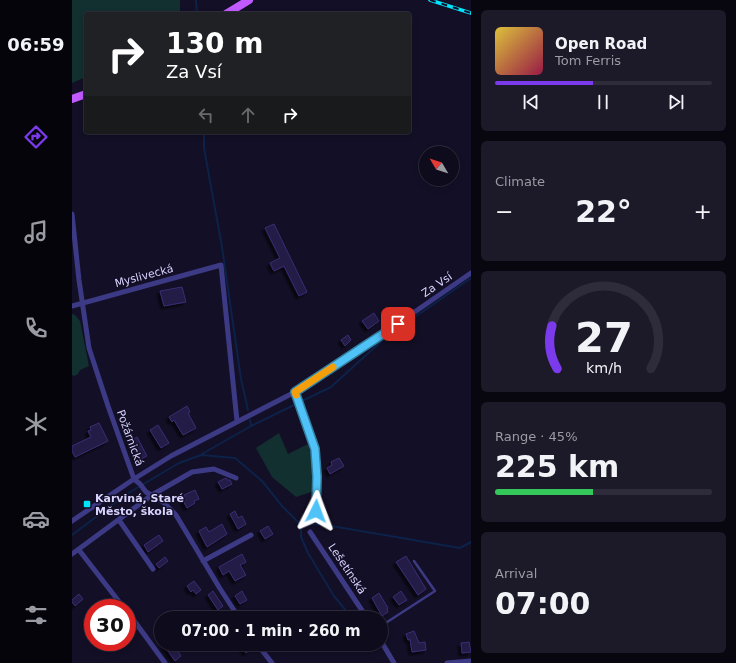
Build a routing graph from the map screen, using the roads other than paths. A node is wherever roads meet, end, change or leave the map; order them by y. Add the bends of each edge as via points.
1 (248, 0) edge
2 (229, 12) edge
3 (84, 95) edge
4 (72, 99) edge
5 (72, 214) edge
6 (471, 273) edge
7 (83, 303) junction
8 (72, 306) edge
9 (295, 392) junction
10 (237, 421) junction
11 (236, 478) dead end
12 (134, 479) junction
13 (152, 496) junction
14 (316, 511) dead end
15 (119, 520) junction
16 (72, 521) edge
17 (310, 532) dead end
18 (251, 535) dead end
19 (79, 550) junction
20 (72, 554) edge
21 (203, 561) junction
22 (414, 561) dead end
23 (153, 569) dead end
24 (117, 599) edge
25 (235, 611) edge
26 (362, 611) edge
27 (388, 621) edge
28 (136, 624) edge
29 (263, 651) edge
30 (387, 651) edge
31 (471, 661) edge
32 (165, 663) edge
33 (272, 663) edge
34 (394, 663) edge
35 (447, 663) edge

1 - 2 main road
3 - 4 main road
5 - 7 street, Požárnická
6 - 9 street, Za Vsí
7 - 8 street, Myslivecká
7 - 10 street, Myslivecká via 221,265
7 - 12 street, Požárnická via 89,348
9 - 10 street, Za Vsí
9 - 14 street via 315,449
10 - 12 street, Za Vsí
11 - 13 street via 214,469 192,472
12 - 13 street, Požárnická
12 - 16 street, Za Vsí
13 - 15 street
13 - 21 street, Požárnická via 176,516
15 - 19 street
15 - 23 street
17 - 26 street, Lešetínská
18 - 21 street
19 - 20 street
19 - 24 street
21 - 25 street, Požárnická
22 - 27 lane via 435,591
28 - 32 street
29 - 33 street
30 - 34 street
31 - 35 street

